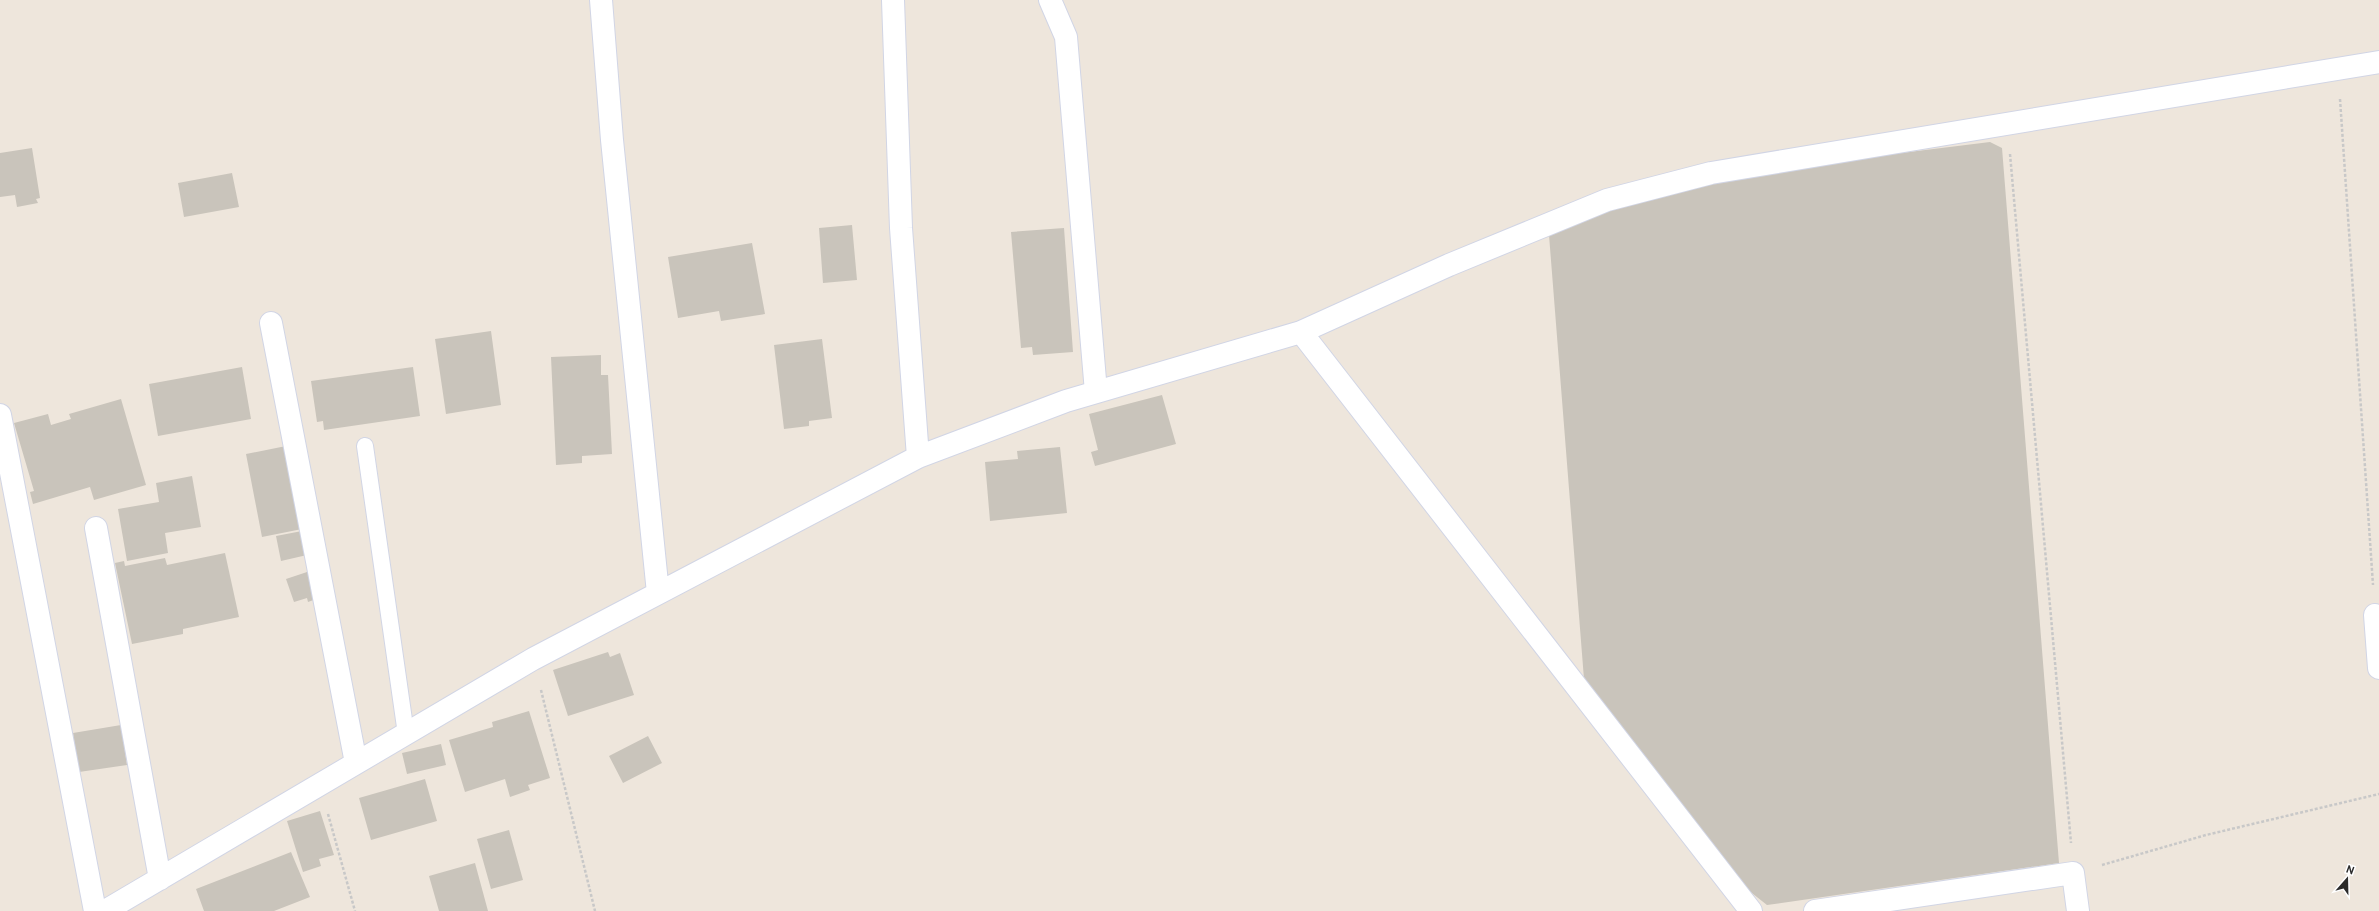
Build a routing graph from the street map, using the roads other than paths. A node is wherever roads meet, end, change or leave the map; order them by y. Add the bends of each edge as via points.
1 (601, 0) edge
2 (893, 0) edge
3 (1050, 0) edge
4 (2379, 62) edge
5 (271, 323) dead end
6 (1301, 332) junction
7 (1096, 392) junction
8 (0, 415) edge
9 (365, 446) dead end
10 (918, 457) junction
11 (96, 528) dead end
12 (658, 593) junction
13 (2375, 615) road end
14 (2379, 668) edge
15 (406, 734) junction
16 (356, 763) junction
17 (160, 879) junction
18 (95, 911) edge
19 (105, 911) edge
20 (1751, 911) edge
21 (1816, 911) edge
22 (2078, 911) edge

1 - 12 street via 612,140
2 - 10 street via 900,228
3 - 7 street via 1066,37
4 - 6 street via 1711,173 1607,200 1449,265
5 - 16 street
6 - 7 street
6 - 20 street
7 - 10 street
8 - 18 street
9 - 15 lane
10 - 12 street
11 - 17 street
12 - 15 street via 533,659
13 - 14 street
15 - 16 street
16 - 17 street
17 - 19 street
21 - 22 street via 2073,873

